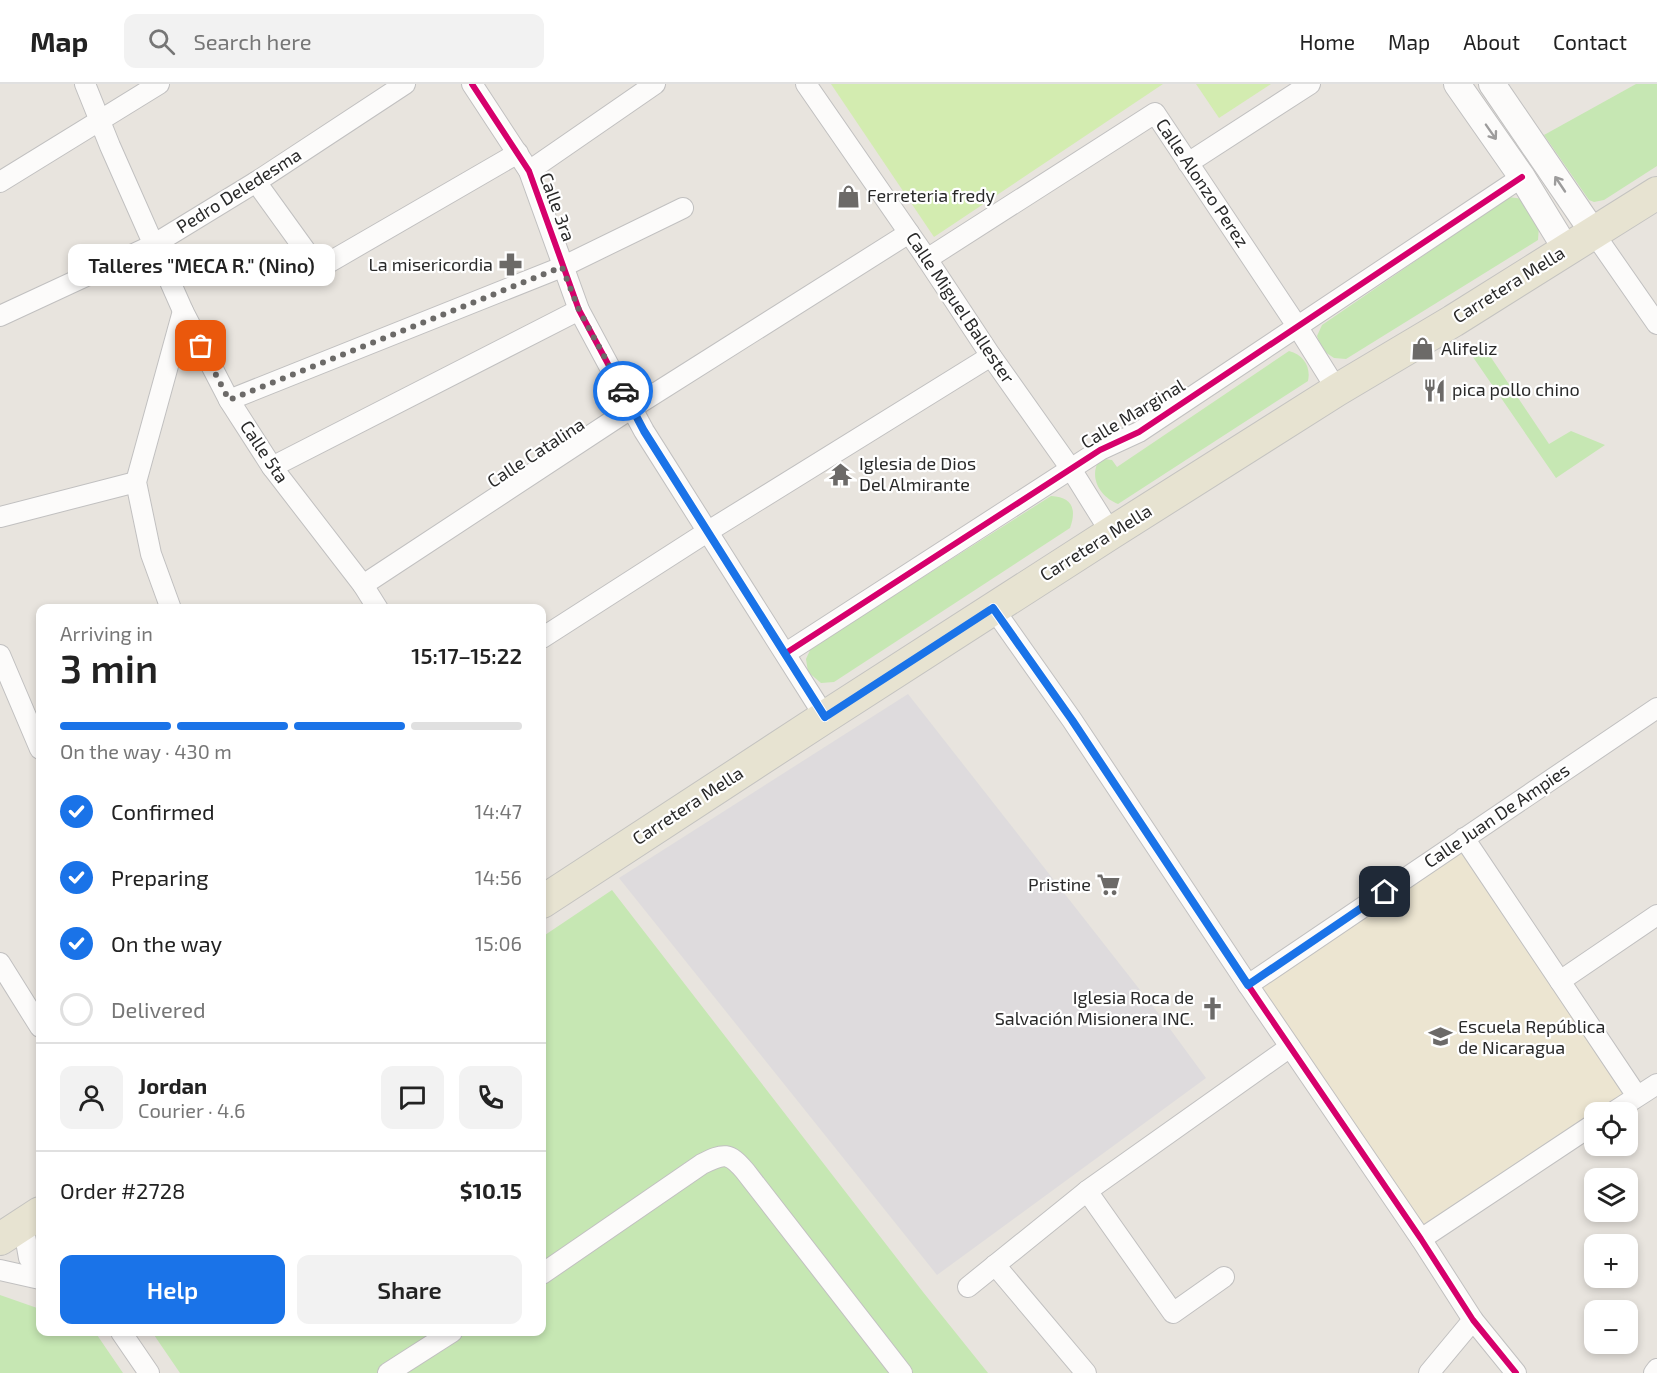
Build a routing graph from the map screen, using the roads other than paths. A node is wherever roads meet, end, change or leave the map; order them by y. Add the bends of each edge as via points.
1 (85, 84) edge
2 (159, 84) edge
3 (405, 84) edge
4 (472, 84) edge
5 (655, 84) edge
6 (806, 84) edge
7 (1310, 84) edge
8 (1457, 84) edge
9 (1492, 84) edge
10 (100, 122) junction
11 (518, 153) junction
12 (1188, 163) junction
13 (529, 171) junction
14 (1522, 177) junction
15 (0, 182) edge
16 (256, 182) junction
17 (1657, 193) edge
18 (683, 208) dead end
19 (1593, 232) junction
20 (909, 233) junction
21 (153, 245) junction
22 (1566, 249) junction
23 (927, 259) junction
24 (562, 267) junction
25 (579, 310) junction
26 (183, 311) junction
27 (0, 316) edge
28 (1657, 324) edge
29 (1297, 326) junction
30 (990, 356) junction
31 (1337, 390) junction
32 (229, 400) junction
33 (632, 408) junction
34 (272, 467) junction
35 (1071, 469) junction
36 (136, 482) junction
37 (0, 517) edge
38 (707, 532) junction
39 (1111, 533) junction
40 (363, 585) junction
41 (169, 604) edge
42 (375, 604) edge
43 (993, 608) junction
44 (546, 635) edge
45 (786, 653) junction
46 (0, 655) edge
47 (1657, 708) edge
48 (825, 717) junction
49 (36, 740) edge
50 (1464, 838) junction
51 (546, 896) edge
52 (1657, 915) edge
53 (0, 963) edge
54 (1560, 981) junction
55 (1248, 985) junction
56 (36, 1021) edge
57 (1290, 1047) junction
58 (1657, 1084) edge
59 (1637, 1096) junction
60 (1628, 1102) edge
61 (1584, 1131) edge
62 (1087, 1191) junction
63 (21, 1225) edge
64 (1421, 1239) junction
65 (995, 1265) junction
66 (36, 1267) edge
67 (0, 1270) edge
68 (546, 1271) edge
69 (1224, 1277) dead end
70 (36, 1278) edge
71 (968, 1287) dead end
72 (1473, 1320) junction
73 (124, 1336) edge
74 (446, 1336) edge
75 (1657, 1369) edge
76 (149, 1373) edge
77 (388, 1373) edge
78 (902, 1373) edge
79 (1086, 1373) edge
80 (1429, 1373) edge
81 (1516, 1373) edge
82 (1654, 1373) edge

1 - 10 street, Calle 5ta
2 - 10 street
3 - 16 street, Pedro Deledesma
4 - 11 street, Calle 3ra
5 - 13 street
6 - 20 street, Calle Miguel Ballester
7 - 12 street
8 -> 14 street
19 -> 9 street
10 - 15 street
10 - 21 street, Calle 5ta
11 - 13 street, Calle 3ra
11 - 16 street via 328,263 313,261
12 - 23 street, Calle Alonzo Perez via 1155,113
12 - 29 street, Calle Alonzo Perez
13 - 24 street, Calle 3ra
14 - 22 street
14 - 29 street, Calle Marginal
16 - 21 street, Pedro Deledesma
17 - 19 main road, Carretera Mella
18 - 24 street
19 - 22 main road, Carretera Mella
19 - 28 street
20 - 23 street, Calle Miguel Ballester
20 - 33 street, Calle Catalina
21 - 26 street, Calle 5ta
21 - 27 street, Pedro Deledesma
22 - 31 main road, Carretera Mella
23 - 30 street, Calle Miguel Ballester
24 - 25 street, Calle 3ra
24 - 32 street
25 - 33 street, Calle 3ra
25 - 34 street
26 - 32 street, Calle 5ta
26 - 36 street
29 - 31 street, Calle Alonzo Perez
29 - 35 street, Calle Marginal via 1138,432
30 - 35 street, Calle Miguel Ballester
30 - 38 street
31 - 39 main road, Carretera Mella
32 - 34 street, Calle 5ta
33 - 38 street, Calle 3ra
33 - 40 street, Calle Catalina
34 - 40 street, Calle 5ta
35 - 39 street, Calle Miguel Ballester
35 - 45 street, Calle Marginal
36 - 37 street
36 - 41 street via 151,554
38 - 44 street
38 - 45 street, Calle 3ra
39 - 43 main road, Carretera Mella
40 - 42 street, Calle 5ta
43 - 48 main road, Carretera Mella
43 - 55 street
45 - 48 street, Calle 3ra
46 - 49 street
47 - 50 street, Calle Juan De Ampies
48 - 51 main road, Carretera Mella
50 - 54 street
50 - 55 street, Calle Juan De Ampies
52 - 54 street
53 - 56 street
54 - 59 street
55 - 57 street
57 - 62 street
57 - 64 street
58 - 59 street
59 - 60 street
61 - 64 street
62 - 65 street
62 - 69 street via 1173,1313
63 - 66 street via 29,1258
64 - 72 street
65 - 71 street
65 - 79 street
67 - 70 street
68 - 78 street via 702,1164 729,1156 746,1171
72 - 80 street
72 - 81 street
73 - 76 street
74 - 77 street
75 - 82 street

